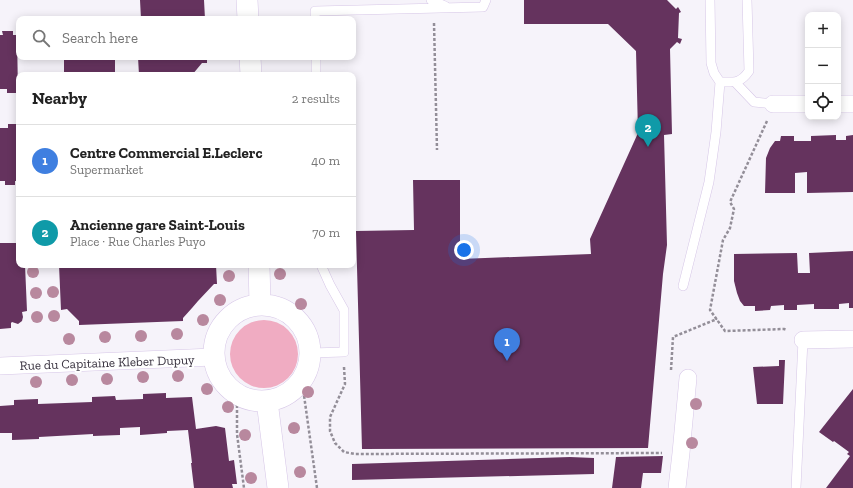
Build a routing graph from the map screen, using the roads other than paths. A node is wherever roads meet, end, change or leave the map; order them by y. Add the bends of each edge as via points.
1 (247, 0) edge
2 (486, 0) edge
3 (710, 0) edge
4 (747, 0) edge
5 (432, 4) edge
6 (393, 5) edge
7 (248, 16) edge
8 (315, 16) edge
9 (250, 60) edge
10 (316, 60) edge
11 (251, 72) edge
12 (316, 72) edge
13 (720, 82) junction
14 (735, 82) junction
15 (841, 104) edge
16 (853, 104) edge
17 (805, 105) edge
18 (773, 112) joint
19 (259, 268) edge
20 (322, 268) edge
21 (683, 286) dead end
22 (260, 304) junction
23 (853, 339) edge
24 (804, 340) joint
25 (310, 353) junction
26 (214, 357) junction
27 (0, 366) edge
28 (688, 378) dead end
29 (267, 401) junction
30 (278, 488) edge
31 (677, 488) edge
32 (796, 488) edge

1 - 7 street
2 - 5 lane via 483,7 448,8
3 - 13 lane via 711,63
4 - 14 lane via 749,71 744,78
5 - 6 lane
6 - 8 lane via 315,11
9 - 11 street
10 - 12 lane
13 - 14 lane
13 - 21 lane via 709,182
14 - 18 lane via 754,102
15 - 16 street
17 - 18 street
19 - 22 street
20 - 25 lane via 344,310 344,352
22 - 25 street via 276,306 290,313 301,324 308,339
22 - 26 street via 245,307 231,315 221,327 215,342
23 - 24 street
24 - 32 lane
25 - 29 street via 308,368 302,381 280,398
26 - 27 street, Rue du Capitaine Kleber Dupuy
26 - 29 street via 225,385 237,395
28 - 31 street
29 - 30 street

